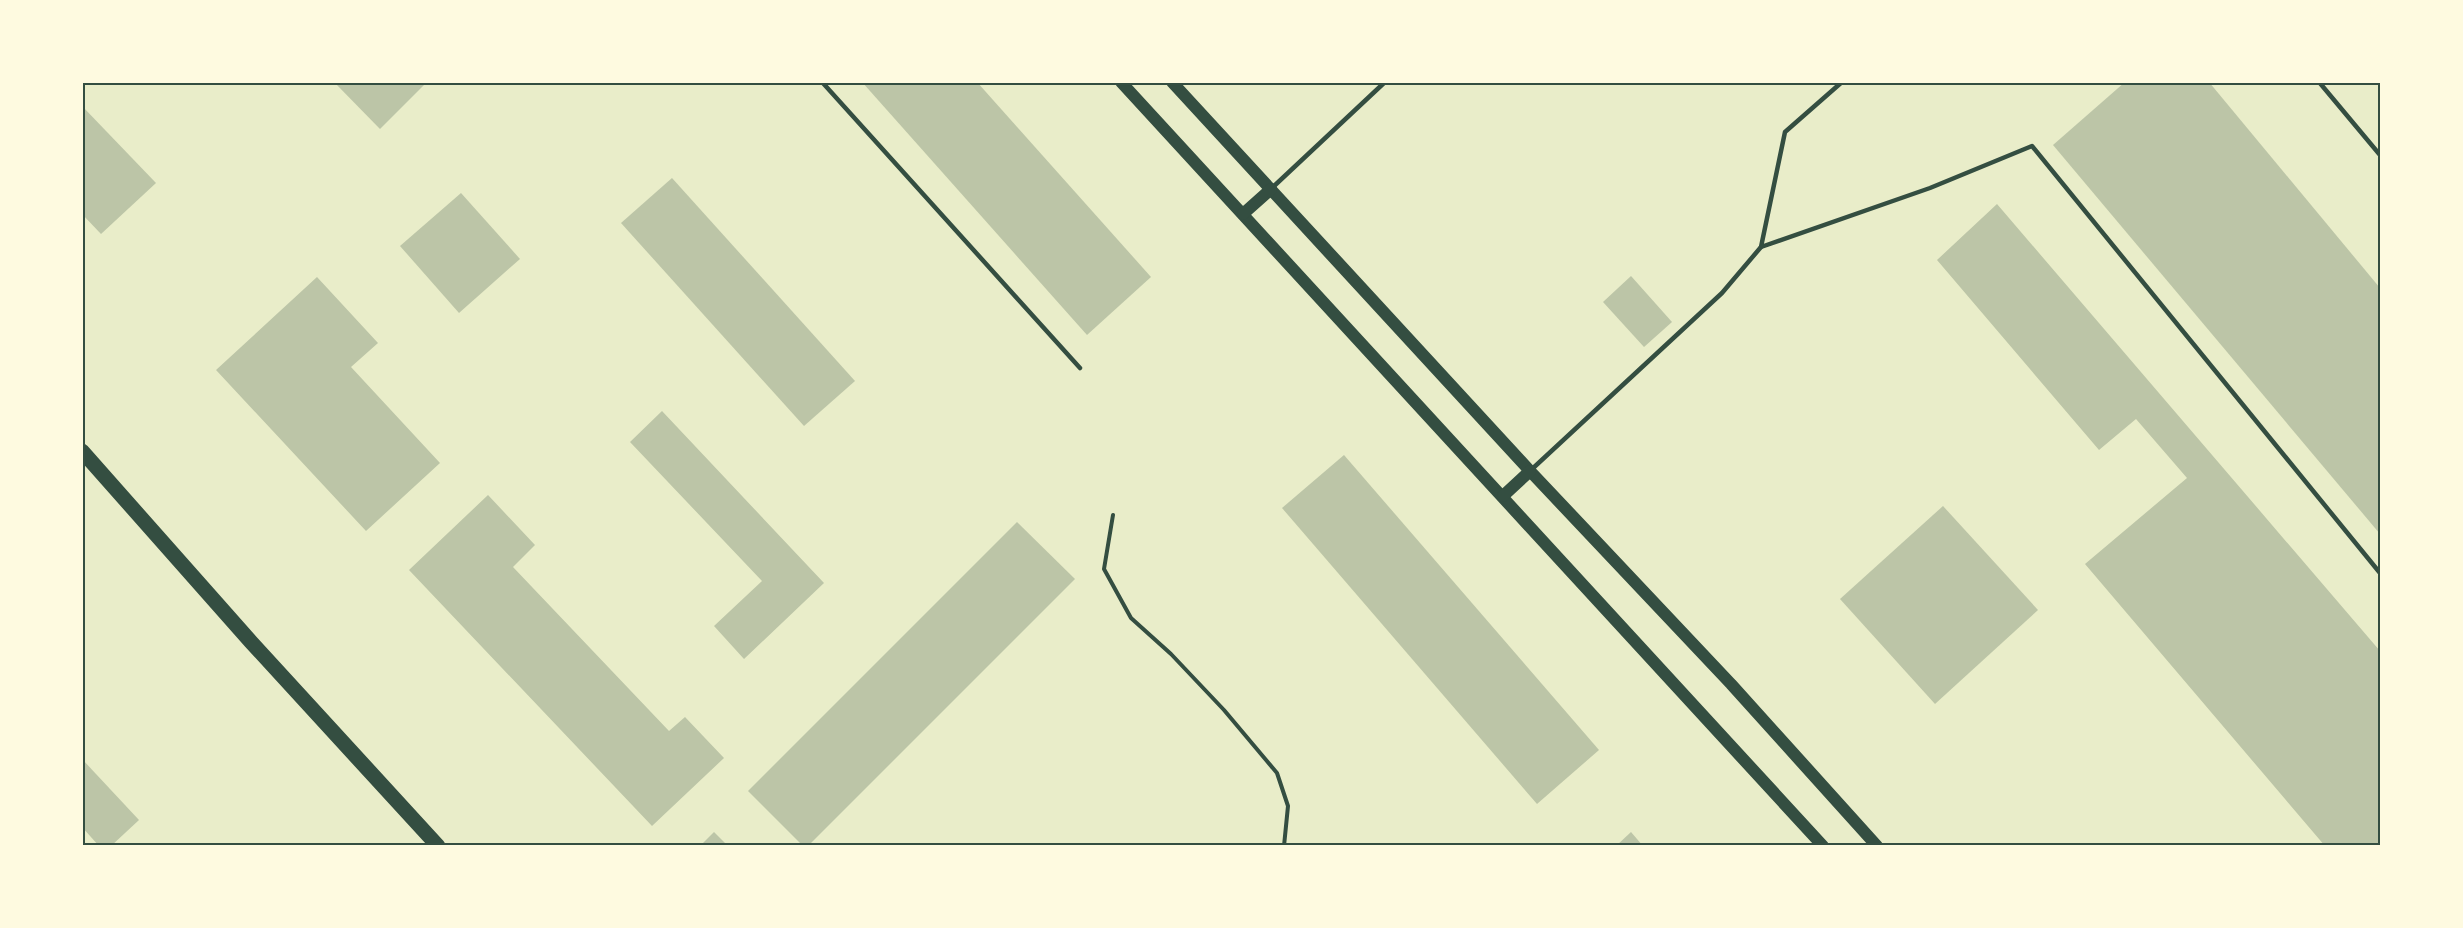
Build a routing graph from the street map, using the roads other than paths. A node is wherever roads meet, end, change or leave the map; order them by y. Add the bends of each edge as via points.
1 (822, 82) edge
2 (1121, 82) edge
3 (1172, 82) edge
4 (1385, 82) edge
5 (1842, 82) edge
6 (2319, 82) edge
7 (2380, 155) edge
8 (1271, 189) junction
9 (1243, 214) junction
10 (1761, 247) junction
11 (1080, 368) dead end
12 (82, 451) edge
13 (1530, 471) junction
14 (1503, 495) junction
15 (2380, 573) edge
16 (438, 846) edge
17 (1823, 846) edge
18 (1877, 846) edge

1 - 11 lane
2 - 9 main road
3 - 8 main road
4 - 8 lane
5 - 10 lane via 1785,132
6 - 7 lane
8 - 9 main road
8 - 13 main road
9 - 14 main road
10 - 13 lane via 1722,293
10 - 15 lane via 1930,188 2032,146
12 - 16 main road
13 - 14 main road
13 - 18 main road
14 - 17 main road

